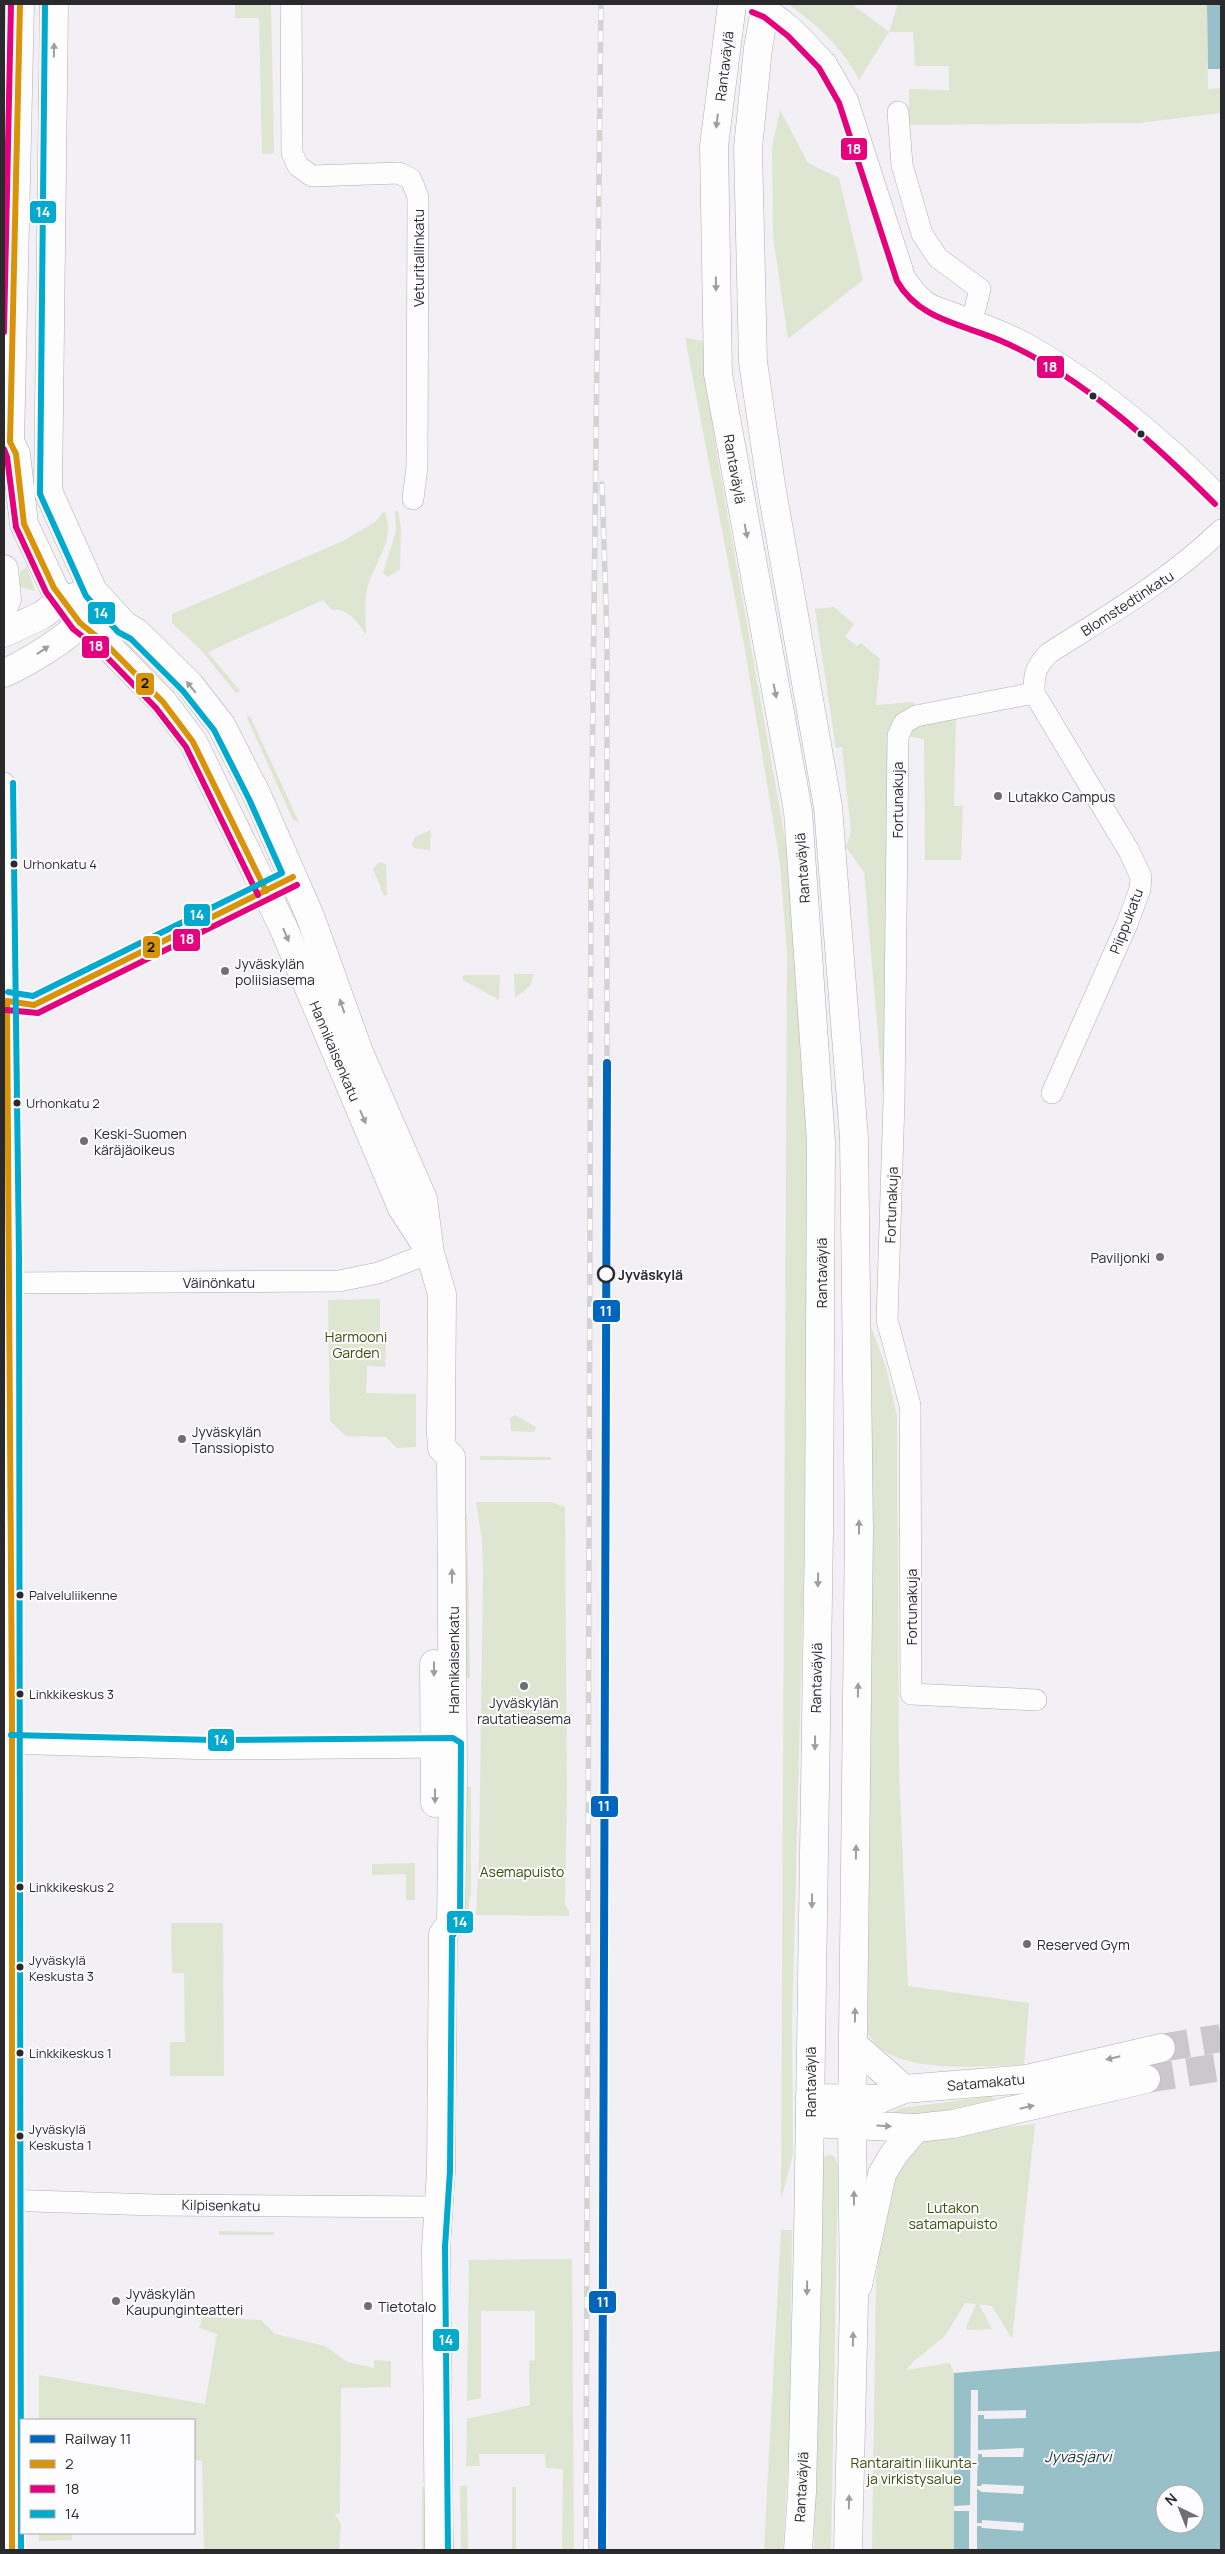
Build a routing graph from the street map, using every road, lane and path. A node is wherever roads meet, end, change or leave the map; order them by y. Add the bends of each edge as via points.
1 (20, 4) edge
2 (54, 4) edge
3 (290, 4) edge
4 (732, 4) edge
5 (756, 4) edge
6 (766, 4) edge
7 (898, 112) dead end
8 (972, 321) junction
9 (7, 448) edge
10 (1221, 498) edge
11 (413, 499) dead end
12 (1221, 530) edge
13 (4, 569) edge
14 (93, 591) junction
15 (62, 601) junction
16 (4, 606) edge
17 (80, 623) junction
18 (4, 633) edge
19 (4, 673) edge
20 (1034, 684) junction
21 (4, 783) edge
22 (293, 877) junction
23 (266, 890) junction
24 (7, 1001) junction
25 (1052, 1093) dead end
26 (430, 1253) junction
27 (6, 1283) edge
28 (1036, 1700) dead end
29 (7, 1744) edge
30 (443, 1747) junction
31 (854, 2045) junction
32 (1161, 2048) tunnel mouth
33 (1146, 2079) tunnel mouth
34 (904, 2089) junction
35 (810, 2110) junction
36 (853, 2111) junction
37 (916, 2128) junction
38 (7, 2200) edge
39 (438, 2207) junction
40 (854, 2300) junction
41 (12, 2550) edge
42 (439, 2550) edge
43 (798, 2550) edge
44 (848, 2550) edge

1 - 9 main road, Hannikaisenkatu
14 -> 2 main road, Hannikaisenkatu via 48,491
3 - 11 street, Veturitallinkatu via 292,153 298,166 312,176 399,173 411,179 418,197 417,467
4 -> 35 main road, Rantaväylä via 714,146 718,374 798,811 821,1142
5 - 8 street, bridge via 768,9 794,30 826,63 847,98 905,278 928,303
31 -> 6 main road via 859,1529 854,1138 828,806 753,362 748,148
7 - 8 street via 902,165 922,234 938,258 980,289
8 - 10 street via 1027,344 1064,368 1127,414 1195,471
9 - 15 main road, Hannikaisenkatu via 16,454 24,524
12 - 20 street, Blomstedtinkatu via 1162,582 1048,653 1038,664
13 - 16 main road via 7,599
14 - 15 main road
14 - 17 main road
22 -> 14 main road, Hannikaisenkatu via 257,795 221,725 190,685 136,632 124,625
15 - 17 main road, Hannikaisenkatu
15 - 18 main road via 42,615
19 -> 17 main road via 18,667
17 - 23 main road, Hannikaisenkatu via 106,644 163,702 193,742
20 - 25 street, Piippukatu via 1130,851 1141,877 1127,924
20 - 28 street, Fortunakuja via 916,716 904,723 898,736 894,1101 887,1320 910,1405 911,1694
21 - 24 street
22 - 23 street
26 -> 22 main road, Hannikaisenkatu via 423,1199 359,1052
23 - 24 street via 34,1005
23 -> 26 main road, Hannikaisenkatu via 398,1197
24 - 27 street
26 - 27 street, Väinönkatu via 378,1273 339,1281
26 - 30 main road, Hannikaisenkatu via 442,1294 442,1448 434,1457
27 - 29 street
29 - 30 street via 214,1749
29 - 38 street
30 - 39 main road, Hannikaisenkatu via 435,1924 443,1934
31 - 34 main road
31 - 36 main road
32 -> 34 main road, Satamakatu via 1027,2079
37 -> 33 main road, Satamakatu via 953,2124
34 - 36 main road, Satamakatu
35 - 36 main road, Satamakatu
35 -> 43 main road, Rantaväylä
36 -> 37 main road, Satamakatu
40 -> 36 main road
37 - 40 main road via 882,2174
38 - 39 street, Kilpisenkatu via 154,2205
38 - 41 street
39 - 42 main road, Hannikaisenkatu
44 -> 40 main road

